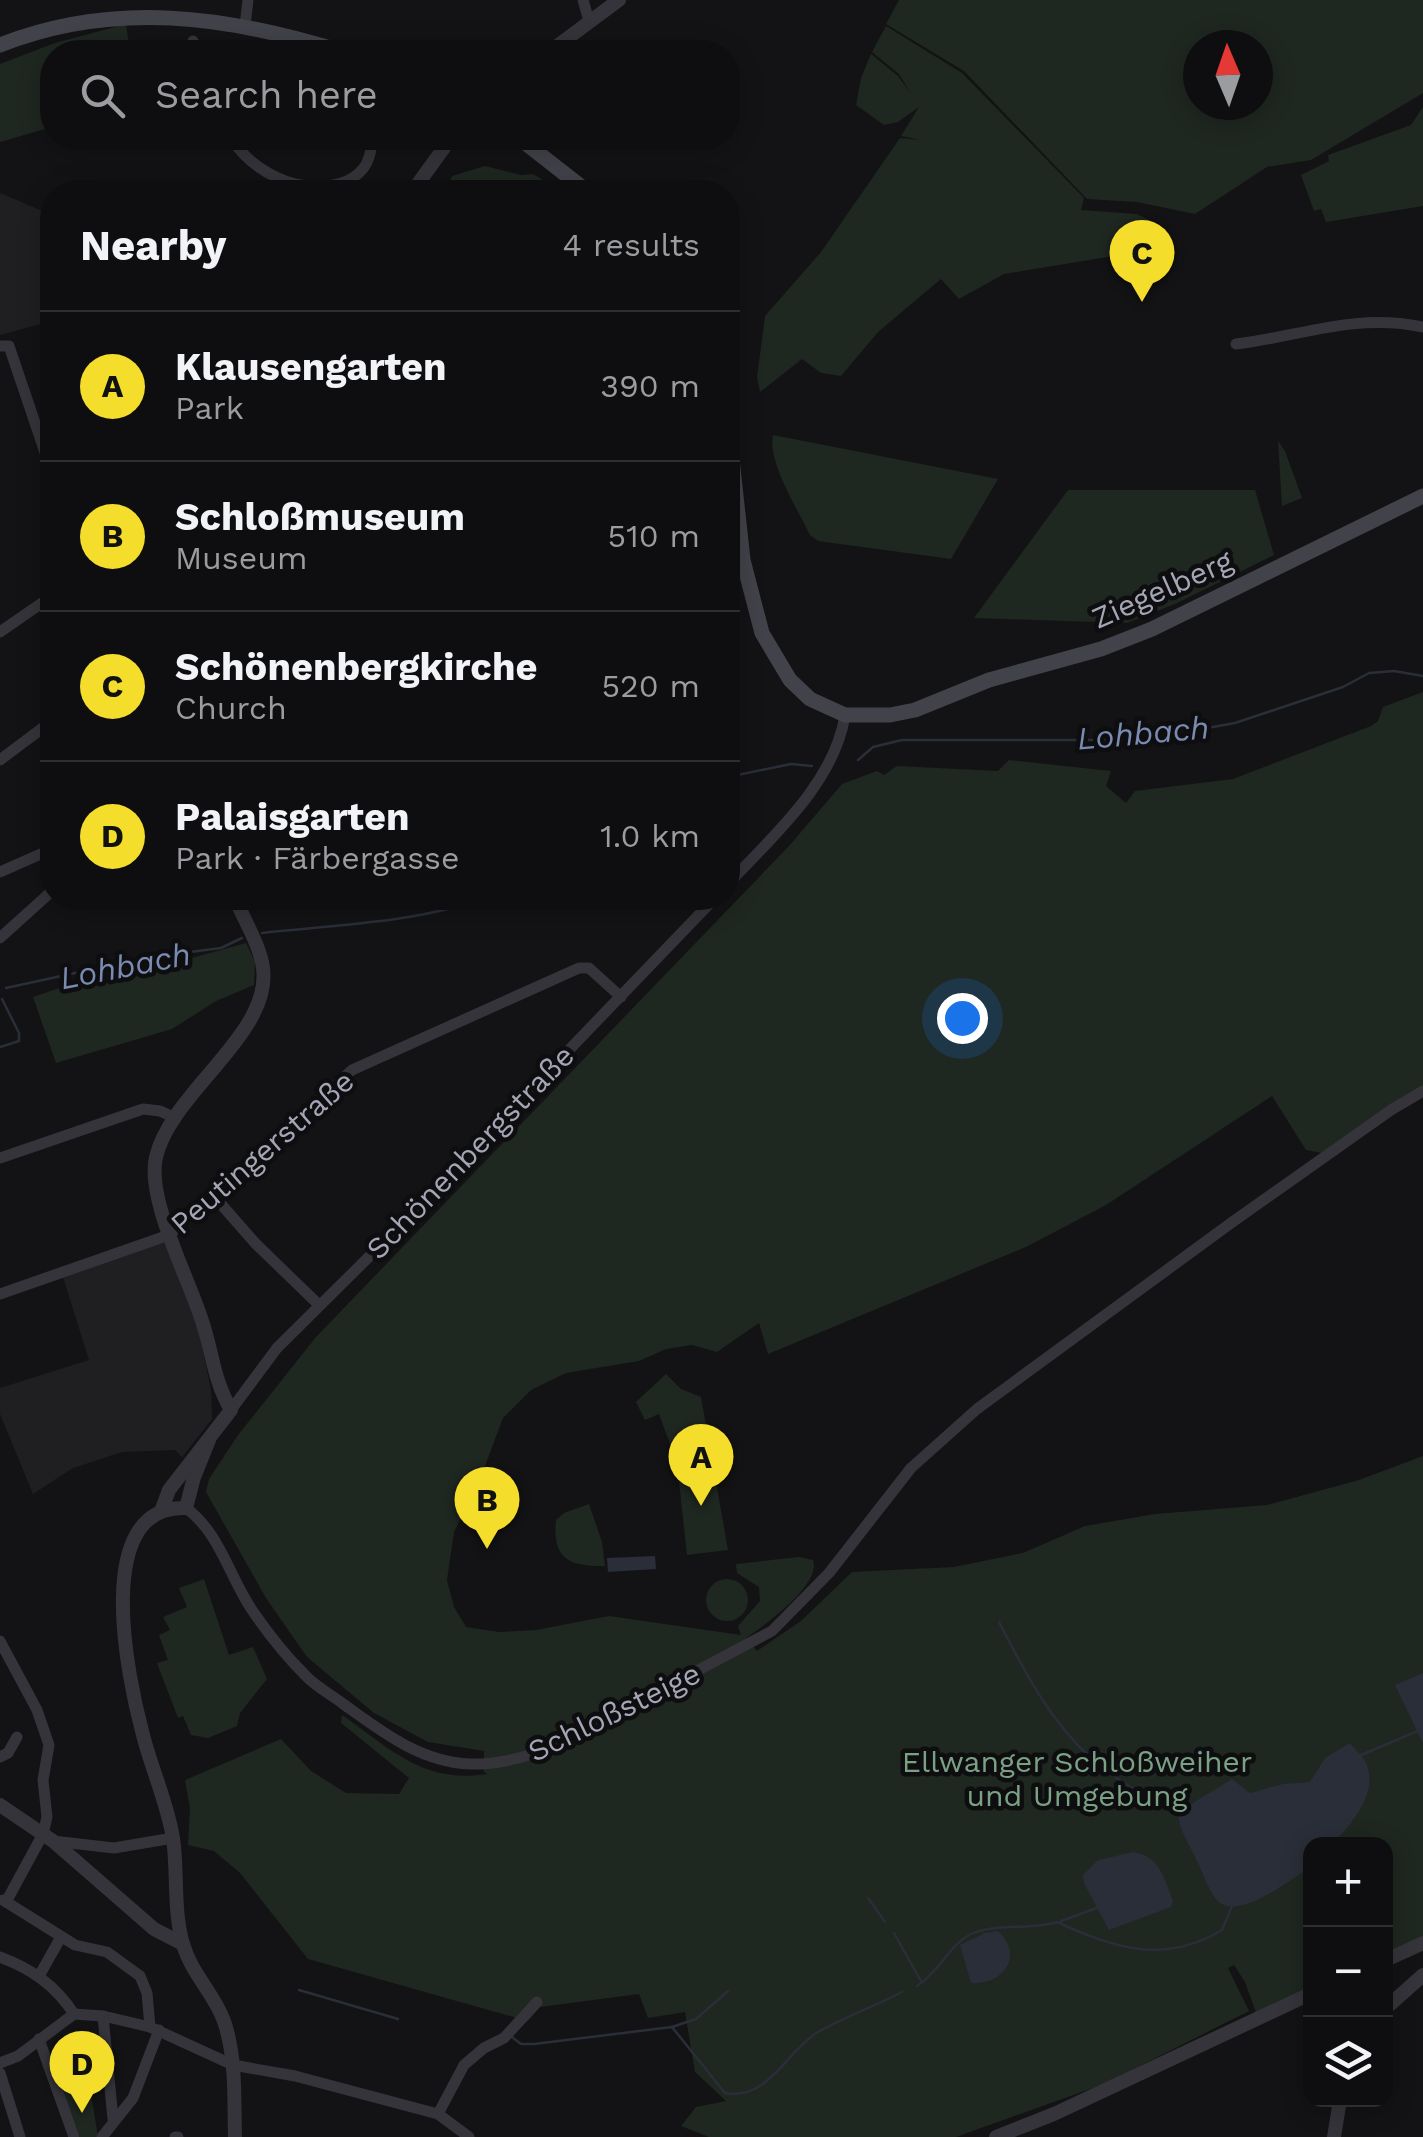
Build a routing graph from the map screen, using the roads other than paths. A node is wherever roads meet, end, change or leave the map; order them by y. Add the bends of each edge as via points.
1 (248, 0) edge
2 (583, 0) edge
3 (619, 0) edge
4 (589, 21) junction
5 (246, 26) junction
6 (298, 40) edge
7 (564, 40) edge
8 (0, 45) edge
9 (239, 150) edge
10 (371, 150) edge
11 (442, 150) edge
12 (534, 150) edge
13 (284, 180) edge
14 (349, 180) edge
15 (420, 180) edge
16 (573, 180) edge
17 (1423, 327) edge
18 (1236, 344) dead end
19 (4, 346) edge
20 (40, 441) edge
21 (1423, 496) edge
22 (740, 532) edge
23 (40, 604) edge
24 (0, 632) edge
25 (845, 715) junction
26 (40, 730) edge
27 (0, 760) edge
28 (40, 854) edge
29 (740, 870) edge
30 (0, 872) edge
31 (40, 902) edge
32 (240, 910) edge
33 (704, 910) edge
34 (0, 938) edge
35 (621, 997) junction
36 (1423, 1091) edge
37 (173, 1118) junction
38 (0, 1158) edge
39 (213, 1195) junction
40 (170, 1235) junction
41 (0, 1294) edge
42 (319, 1305) junction
43 (231, 1410) junction
44 (210, 1440) junction
45 (186, 1508) junction
46 (162, 1509) junction
47 (0, 1642) edge
48 (16, 1737) dead end
49 (0, 1757) edge
50 (0, 1805) edge
51 (48, 1838) junction
52 (173, 1838) junction
53 (3, 1900) edge
54 (61, 1938) junction
55 (1423, 1943) edge
56 (183, 1944) junction
57 (0, 1957) edge
58 (1393, 1957) edge
59 (1423, 1975) edge
60 (39, 1976) junction
61 (1303, 1997) edge
62 (538, 2002) dead end
63 (1393, 2002) edge
64 (74, 2014) junction
65 (103, 2016) junction
66 (154, 2029) junction
67 (39, 2039) junction
68 (0, 2063) edge
69 (233, 2065) junction
70 (0, 2073) edge
71 (1339, 2107) edge
72 (438, 2114) junction
73 (113, 2119) junction
74 (20, 2137) edge
75 (74, 2137) edge
76 (102, 2137) edge
77 (235, 2137) edge
78 (469, 2137) edge
79 (996, 2137) edge
80 (1334, 2137) edge

1 - 5 street
2 - 4 street
3 - 4 street
4 - 7 street
5 - 6 main road
5 - 8 main road via 103,15
9 - 13 street
10 - 14 street via 362,174
11 - 15 street
12 - 16 main road
17 - 18 street via 1344,323
19 - 20 street
21 - 25 main road, Ziegelberg via 1152,629 916,710
22 - 25 main road via 762,633 810,700
23 - 24 street
25 - 29 street via 825,772
26 - 27 street
28 - 30 street
31 - 34 street
32 - 37 street via 261,960 262,992 244,1031
33 - 35 street, Schönenbergstraße
35 - 39 street, Peutingerstraße via 589,968 579,968 352,1070
35 - 42 street, Schönenbergstraße
36 - 45 street, Schloßsteige via 1019,1377 911,1468 829,1572 758,1640 527,1757 471,1764 433,1758 404,1746 306,1676 251,1608 223,1554
37 - 38 street via 142,1109
37 - 40 street via 154,1163
39 - 40 street, Peutingerstraße
39 - 42 street
40 - 41 street, Peutingerstraße
40 - 43 street via 204,1327 217,1386
42 - 43 street, Schönenbergstraße via 276,1348
43 - 44 street
44 - 45 street
44 - 46 street via 168,1490
45 - 46 street
46 - 52 street via 132,1537 123,1595 130,1680
47 - 51 street via 38,1710 49,1745 43,1780
48 - 49 street
50 - 51 street
51 - 52 street via 114,1848
51 - 53 street
51 - 56 street via 154,1929
52 - 56 street
53 - 54 street
54 - 60 street
54 - 66 street via 106,1952 140,1976
55 - 58 street
56 - 69 street via 224,2017
57 - 60 street
59 - 63 street
60 - 64 street
61 - 79 street
62 - 72 street via 509,2034 473,2055
64 - 65 street
64 - 67 street
65 - 66 street
65 - 73 street
66 - 69 street
66 - 73 street via 133,2098
67 - 68 street
67 - 75 street
69 - 72 street
69 - 77 street
70 - 74 street
71 - 80 street
72 - 78 street
73 - 76 street

